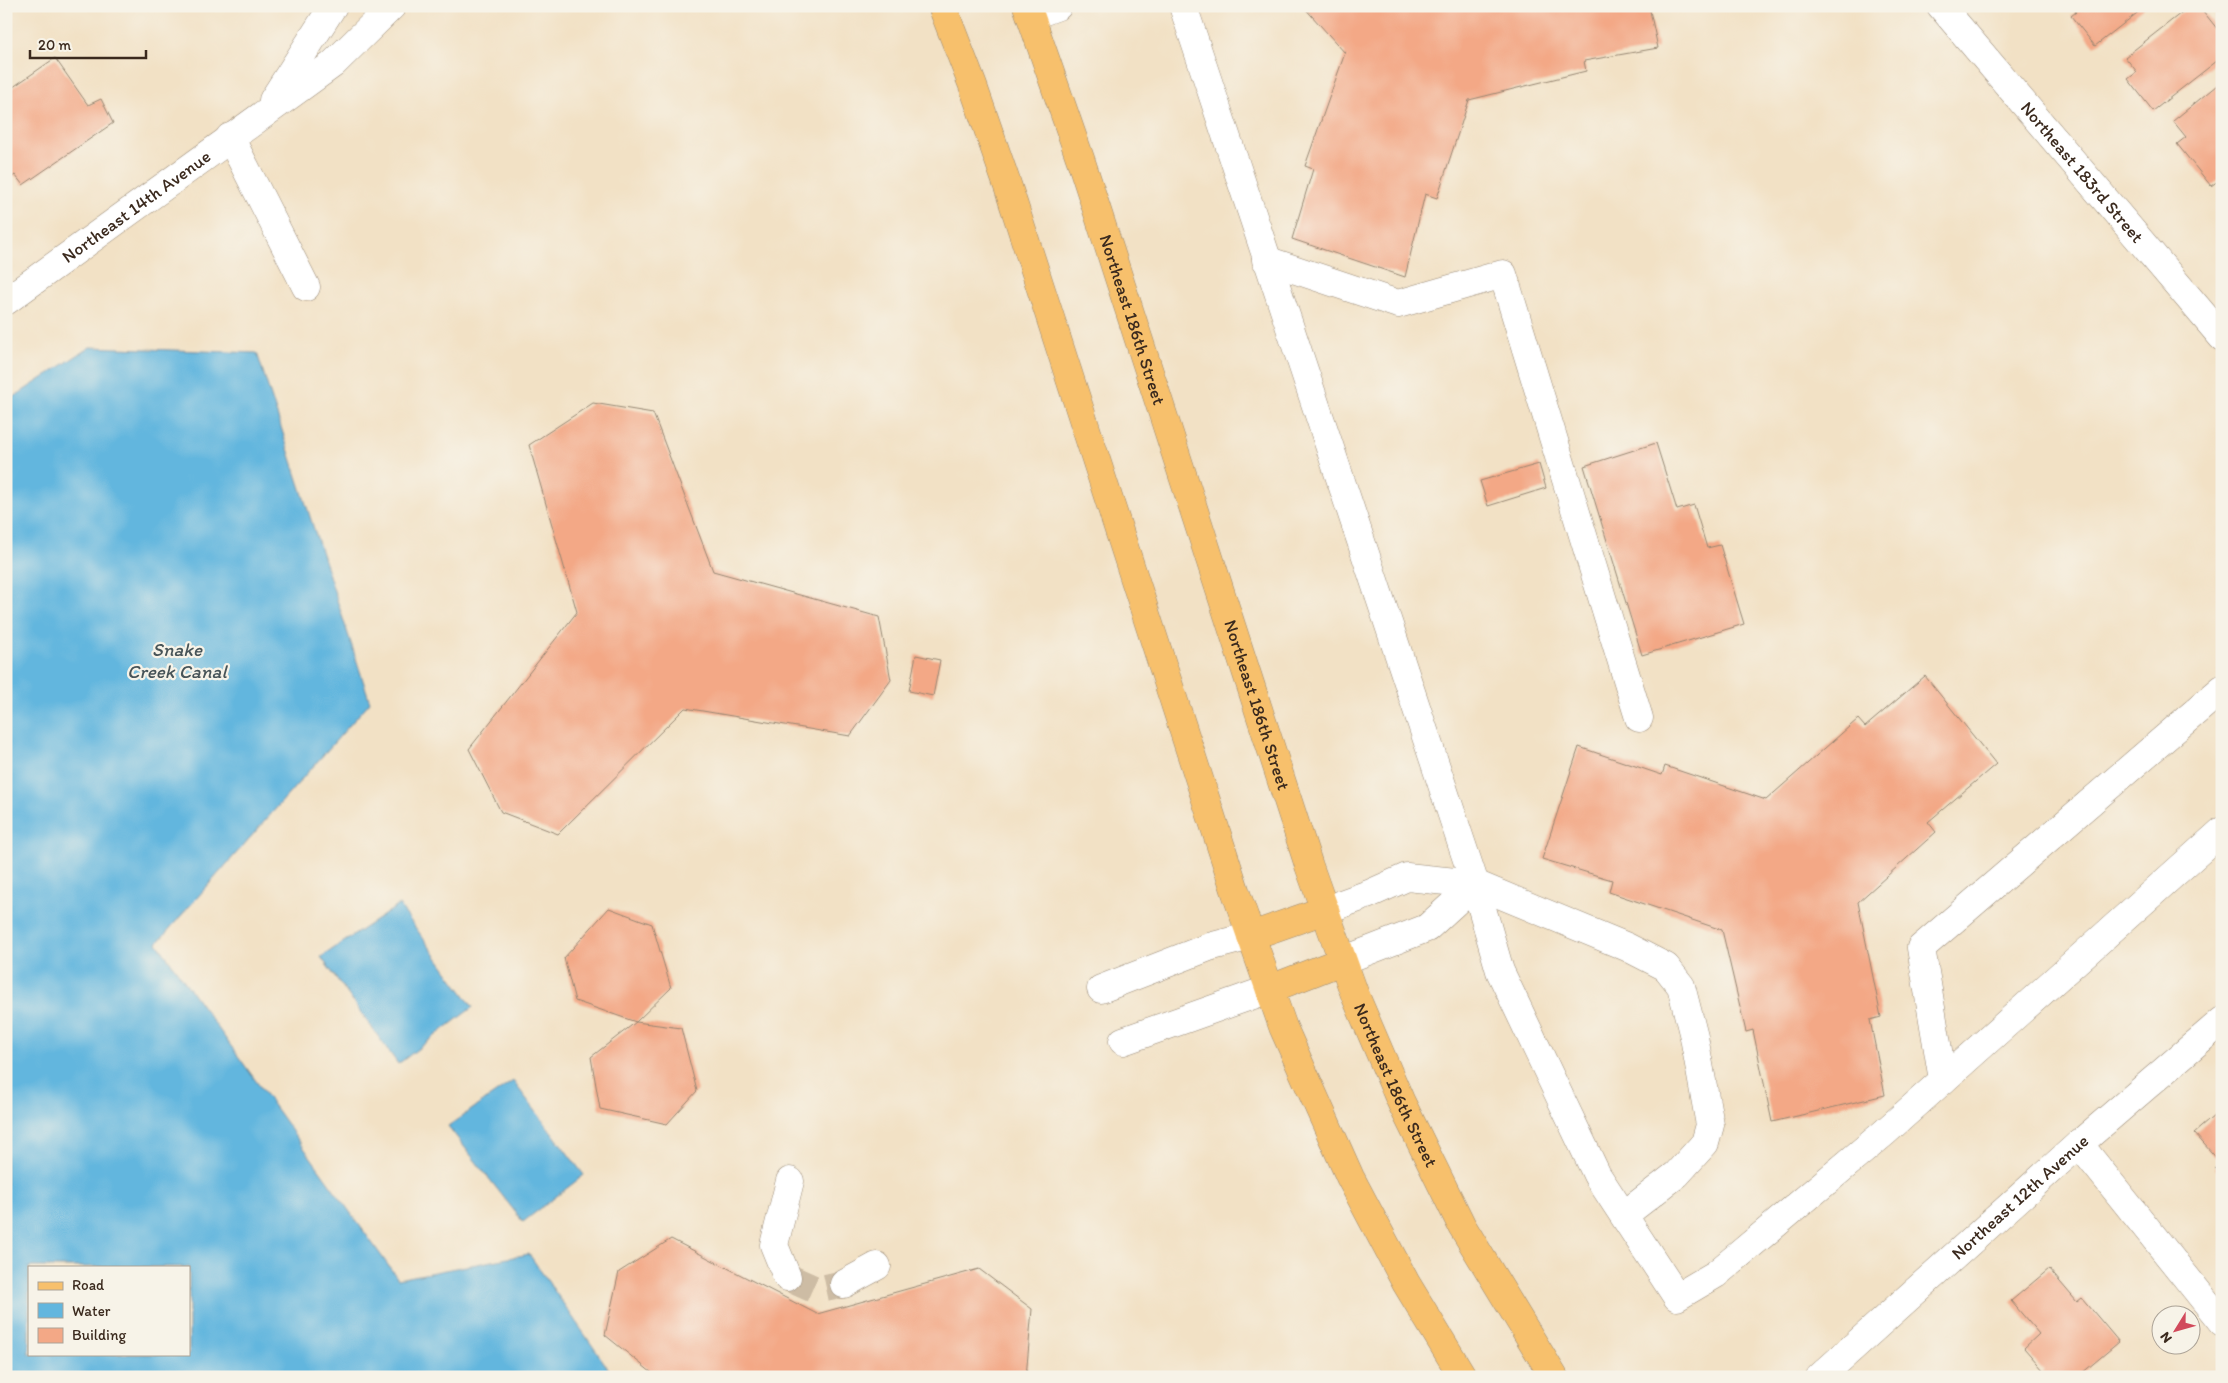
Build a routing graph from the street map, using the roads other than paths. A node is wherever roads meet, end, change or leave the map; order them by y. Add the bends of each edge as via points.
1 (333, 6) edge
2 (392, 6) edge
3 (942, 6) edge
4 (1058, 6) edge
5 (1183, 6) edge
6 (1941, 6) edge
7 (1029, 11) edge
8 (266, 111) junction
9 (230, 137) junction
10 (1266, 260) junction
11 (306, 287) dead end
12 (6, 301) edge
13 (2222, 337) edge
14 (2222, 689) edge
15 (1639, 718) dead end
16 (2222, 831) edge
17 (1484, 888) junction
18 (1325, 910) junction
19 (1251, 936) junction
20 (1342, 961) junction
21 (1101, 989) dead end
22 (1270, 989) junction
23 (2222, 1021) edge
24 (1123, 1041) dead end
25 (1943, 1080) junction
26 (2079, 1144) junction
27 (790, 1181) dead end
28 (1624, 1216) junction
29 (877, 1266) dead end
30 (787, 1277) tunnel mouth
31 (844, 1284) tunnel mouth
32 (2222, 1322) edge
33 (1463, 1377) edge
34 (1554, 1377) edge
35 (1820, 1377) edge

1 - 8 street, Northeast 14th Avenue
2 - 8 street, Northeast 14th Avenue via 333,64
3 - 19 main road via 1008,187
4 - 7 street
5 - 10 street
6 - 13 street, Northeast 183rd Street
7 - 18 main road, Northeast 186th Street
8 - 9 street, Northeast 14th Avenue
9 - 11 street
9 - 12 street, Northeast 14th Avenue
10 - 15 street via 1398,304 1504,274
10 - 17 street
14 - 25 street via 1921,948
16 - 25 street
17 - 18 street via 1407,877
17 - 20 street via 1427,928
17 - 28 street via 1500,970 1597,1175
17 - 28 street via 1627,947 1666,967 1681,986 1694,1037 1710,1125 1708,1134 1705,1143 1676,1174
18 - 19 main road
18 - 20 main road, Northeast 186th Street
19 - 21 street via 1209,948
19 - 22 main road
20 - 22 main road
20 - 34 main road, Northeast 186th Street via 1400,1102 1462,1226
22 - 24 street
22 - 33 main road via 1283,1027 1350,1176 1406,1283
23 - 26 street, Northeast 12th Avenue
25 - 28 street via 1716,1274 1677,1297
26 - 32 street
26 - 35 street, Northeast 12th Avenue
27 - 30 street via 774,1245
29 - 31 street

